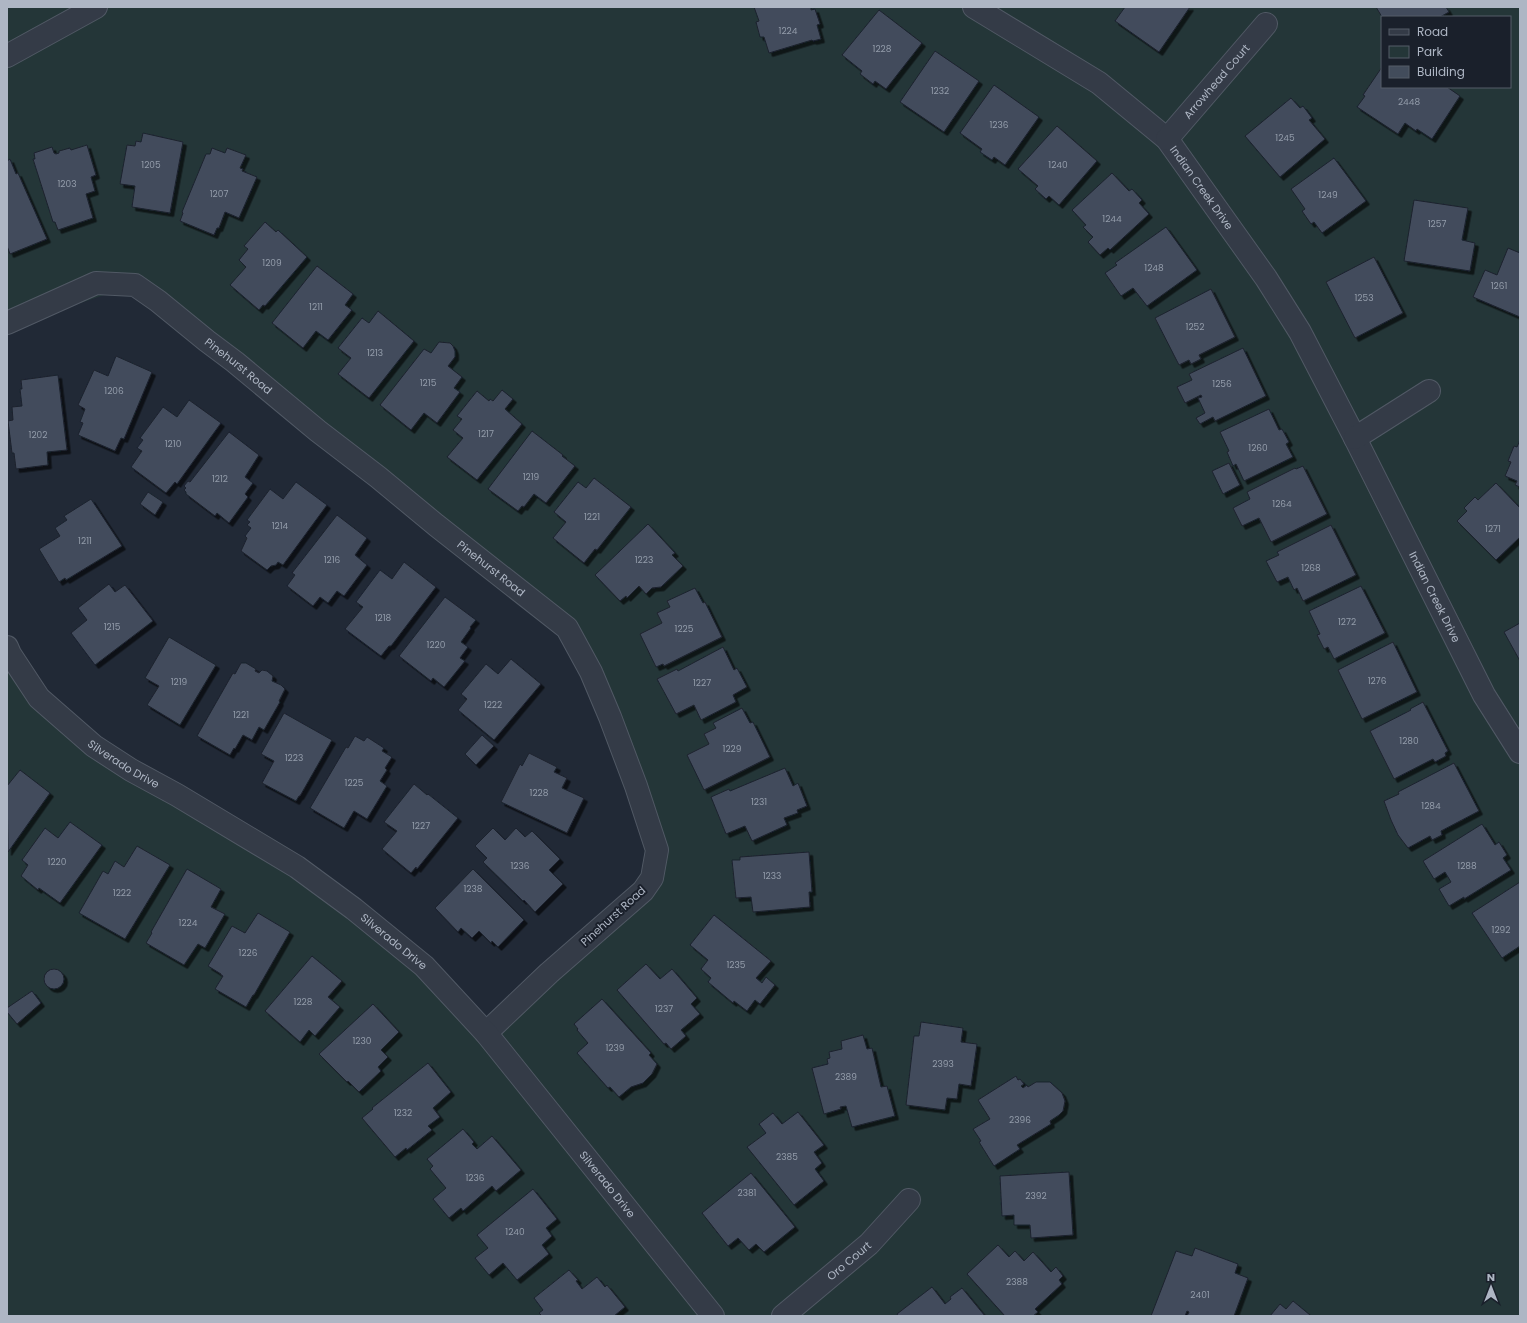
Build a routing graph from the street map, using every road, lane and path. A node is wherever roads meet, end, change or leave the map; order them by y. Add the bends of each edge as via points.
1 (96, 7) edge
2 (974, 7) edge
3 (1266, 24) dead end
4 (7, 56) edge
5 (1167, 138) junction
6 (7, 323) edge
7 (1429, 391) dead end
8 (1355, 438) junction
9 (8, 652) edge
10 (1520, 752) edge
11 (486, 1033) junction
12 (909, 1200) dead end
13 (713, 1316) edge
14 (783, 1316) edge

1 - 4 street
2 - 5 street, Indian Creek Drive via 1099,83
3 - 5 street, Arrowhead Court
5 - 8 street, Indian Creek Drive via 1266,278 1300,332
6 - 11 street, Pinehurst Road via 96,283 134,285 236,362 318,431 568,628 591,672 636,786 657,850 652,878 642,891
7 - 8 street
8 - 10 street, Indian Creek Drive via 1484,695
9 - 11 street, Silverado Drive via 39,698 94,746 297,867 424,966
11 - 13 street, Silverado Drive
12 - 14 street, Oro Court via 869,1244

